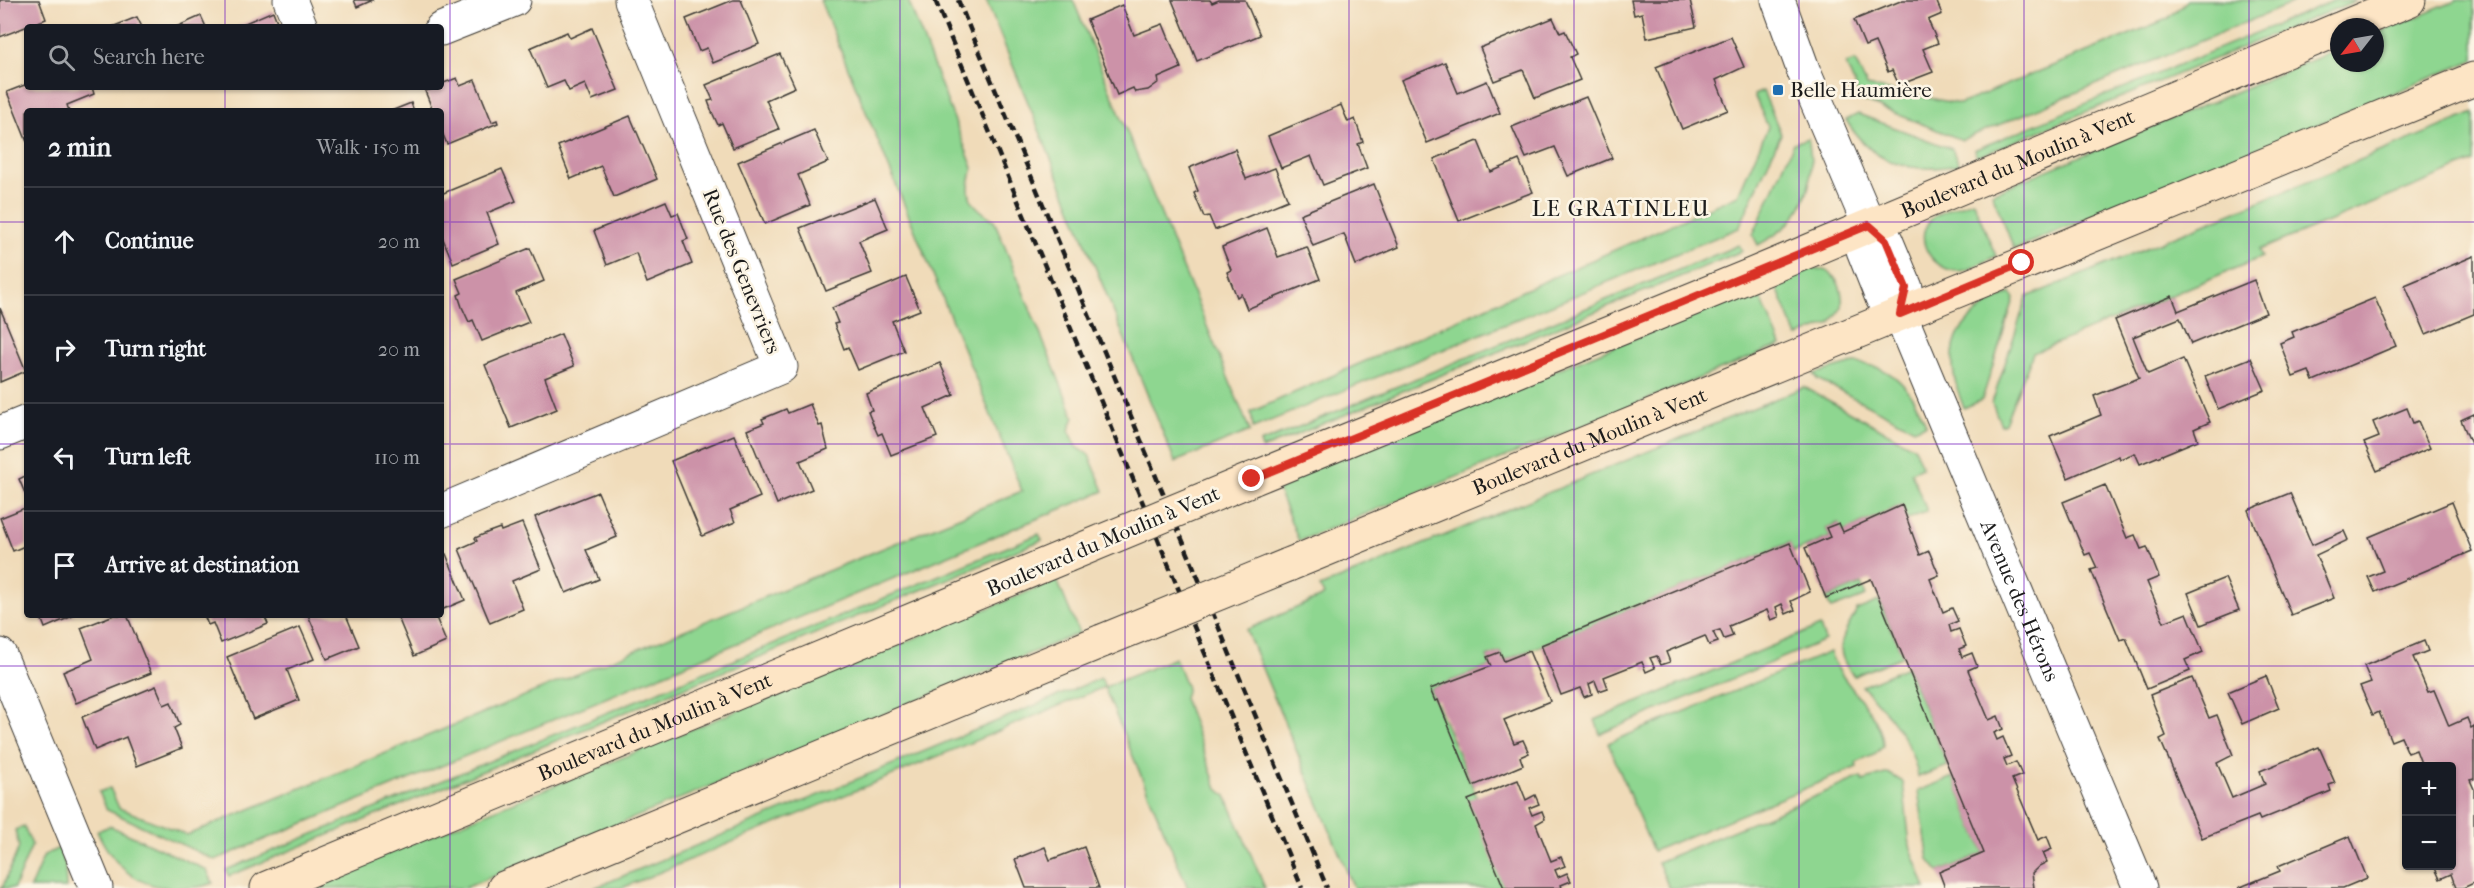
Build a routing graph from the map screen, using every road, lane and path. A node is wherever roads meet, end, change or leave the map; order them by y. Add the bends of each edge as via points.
1 (290, 0) edge
2 (514, 0) edge
3 (631, 0) edge
4 (1778, 0) edge
5 (2409, 0) edge
6 (2366, 18) edge
7 (300, 24) edge
8 (444, 28) edge
9 (2330, 33) edge
10 (2474, 79) edge
11 (1869, 225) junction
12 (1900, 314) junction
13 (24, 423) edge
14 (0, 433) edge
15 (444, 510) edge
16 (0, 655) edge
17 (96, 888) edge
18 (267, 888) edge
19 (504, 888) edge
20 (2140, 888) edge

1 - 7 street
2 - 8 street
3 - 15 street, Rue des Genevriers via 781,367
4 - 11 street
5 - 6 main road
9 - 11 main road, Boulevard du Moulin à Vent
10 - 12 main road, Boulevard du Moulin à Vent
11 - 12 street via 1886,240 1906,288
11 - 18 main road, Boulevard du Moulin à Vent, bridge
12 - 19 main road, Boulevard du Moulin à Vent, bridge
12 - 20 street, Avenue des Hérons
13 - 14 street
16 - 17 street

